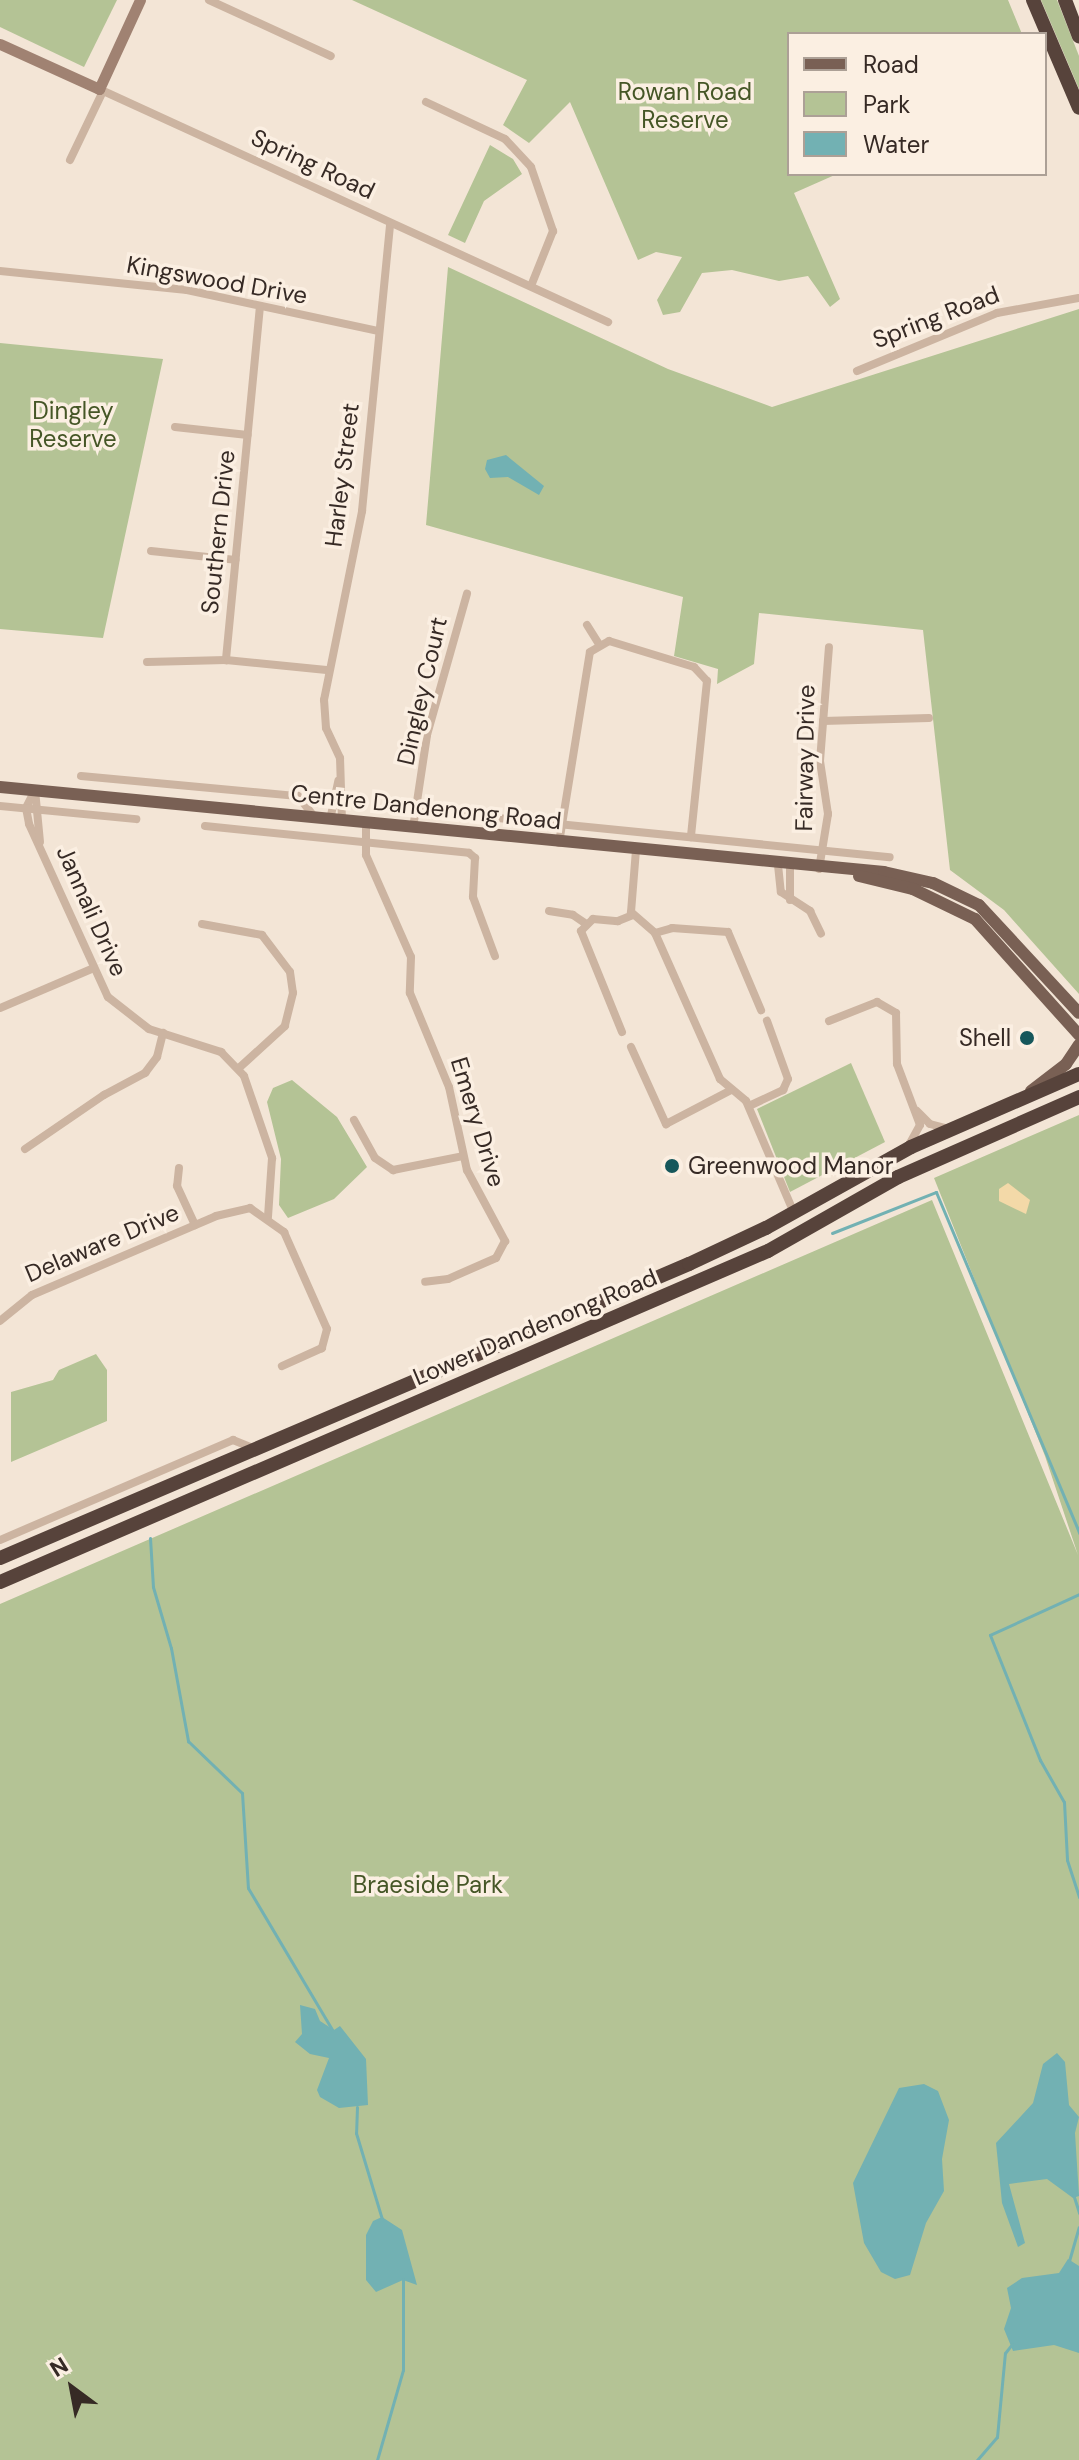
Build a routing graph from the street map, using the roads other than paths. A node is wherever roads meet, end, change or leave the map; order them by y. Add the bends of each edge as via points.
1 (140, 0) edge
2 (209, 0) edge
3 (1033, 0) edge
4 (1065, 0) edge
5 (1047, 32) edge
6 (1047, 33) edge
7 (1079, 36) edge
8 (0, 44) edge
9 (331, 56) dead end
10 (101, 90) junction
11 (426, 102) dead end
12 (1079, 108) edge
13 (70, 160) dead end
14 (390, 224) junction
15 (0, 271) edge
16 (531, 286) junction
17 (1079, 298) edge
18 (260, 306) junction
19 (608, 322) dead end
20 (378, 331) junction
21 (857, 371) dead end
22 (175, 427) dead end
23 (248, 435) junction
24 (151, 551) dead end
25 (236, 560) junction
26 (467, 594) dead end
27 (587, 625) dead end
28 (599, 644) junction
29 (829, 647) dead end
30 (226, 660) junction
31 (147, 662) dead end
32 (327, 670) junction
33 (929, 718) dead end
34 (823, 721) junction
35 (81, 776) dead end
36 (100, 778) junction
37 (0, 787) edge
38 (35, 790) junction
39 (98, 797) junction
40 (0, 806) edge
41 (26, 808) junction
42 (38, 810) junction
43 (420, 810) junction
44 (316, 818) junction
45 (136, 819) dead end
46 (336, 820) junction
47 (366, 823) junction
48 (561, 824) junction
49 (205, 826) dead end
50 (419, 828) junction
51 (691, 837) junction
52 (364, 842) junction
53 (40, 843) junction
54 (559, 843) junction
55 (636, 850) junction
56 (822, 850) junction
57 (890, 857) dead end
58 (784, 865) junction
59 (819, 869) junction
60 (847, 872) junction
61 (549, 911) dead end
62 (633, 915) junction
63 (585, 923) junction
64 (202, 924) dead end
65 (655, 933) junction
66 (821, 934) dead end
67 (495, 956) dead end
68 (94, 968) junction
69 (0, 1008) edge
70 (761, 1010) dead end
71 (1079, 1010) edge
72 (767, 1021) dead end
73 (829, 1021) dead end
74 (622, 1032) dead end
75 (163, 1033) junction
76 (1079, 1035) edge
77 (1079, 1045) edge
78 (631, 1047) dead end
79 (239, 1068) junction
80 (1079, 1074) edge
81 (731, 1090) junction
82 (1079, 1097) edge
83 (1022, 1098) junction
84 (749, 1106) junction
85 (917, 1110) junction
86 (354, 1120) dead end
87 (949, 1129) junction
88 (25, 1149) dead end
89 (906, 1150) junction
90 (463, 1156) junction
91 (179, 1168) dead end
92 (794, 1213) junction
93 (264, 1215) junction
94 (195, 1225) junction
95 (425, 1282) dead end
96 (0, 1321) edge
97 (282, 1366) dead end
98 (255, 1449) junction
99 (0, 1540) edge
100 (0, 1558) edge
101 (0, 1582) edge

1 - 10 main road
2 - 9 street
3 - 5 highway
4 - 7 highway
6 - 12 highway
8 - 10 main road, Spring Road
10 - 13 street
10 - 14 street, Spring Road
11 - 16 street via 510,141 531,167 553,231
14 - 16 street, Spring Road
14 - 20 street, Harley Street
15 - 18 street, Kingswood Drive via 187,290
16 - 19 street, Spring Road
17 - 21 street, Spring Road via 997,313
18 - 20 street, Kingswood Drive
18 - 23 street, Southern Drive
20 - 32 street, Harley Street via 362,511
22 - 23 street
23 - 25 street, Southern Drive
24 - 25 street
25 - 30 street, Southern Drive
26 - 43 street, Dingley Court via 427,735
27 - 28 street
28 - 48 street via 590,652
28 - 51 street via 613,642 694,667 707,681
29 - 34 street, Fairway Drive
30 - 31 street
30 - 32 street
32 - 46 street, Harley Street via 324,719 340,758
33 - 34 street
34 - 56 street, Fairway Drive via 820,761 828,814
35 - 36 street
36 - 39 street
36 - 44 street via 298,796
37 - 38 main road, Centre Dandenong Road
38 - 39 main road, Centre Dandenong Road
38 - 41 street
38 - 42 street, Jannali Drive
39 - 44 main road, Centre Dandenong Road
40 - 41 street
41 - 42 street
41 - 53 street, Jannali Drive
42 - 45 street
42 - 53 street, Jannali Drive
43 - 48 street, Centre Dandenong Road
43 - 50 street, Dingley Court
44 - 46 main road, Centre Dandenong Road
46 - 47 main road, Centre Dandenong Road
47 - 50 main road, Centre Dandenong Road
47 - 52 street, Emery Drive
48 - 51 street, Centre Dandenong Road
48 - 54 street
49 - 52 street, Centre Dandenong Road
50 - 54 main road, Centre Dandenong Road
51 - 56 street, Centre Dandenong Road
52 - 67 street, Centre Dandenong Road via 469,853 475,858 473,897
52 - 90 street, Emery Drive via 411,957 410,993 449,1087
53 - 68 street, Jannali Drive
54 - 55 main road, Centre Dandenong Road
55 - 58 main road, Centre Dandenong Road
55 - 62 street
56 - 57 street, Centre Dandenong Road
56 - 59 street, Fairway Drive
58 - 59 main road, Centre Dandenong Road
58 - 66 street via 781,892 810,911
59 - 60 main road, Centre Dandenong Road
60 - 71 main road, Centre Dandenong Road via 920,879 972,901 1006,929
60 - 76 main road, Centre Dandenong Road via 913,889 975,919
61 - 63 street
62 - 63 street
62 - 65 street
63 - 74 street via 583,940
64 - 79 street via 241,927 262,935 279,952 293,982 285,1026 272,1044
65 - 70 street via 672,928 728,932
65 - 81 street via 712,1065
68 - 69 street
68 - 75 street, Jannali Drive via 122,1012
72 - 84 street via 788,1079 783,1090
73 - 85 street via 877,1002 894,1009 897,1064
75 - 79 street, Jannali Drive via 210,1046
75 - 88 street via 157,1057 145,1073
77 - 83 main road via 1066,1064
78 - 81 street via 666,1124
79 - 93 street via 267,1132 271,1194
80 - 83 highway, Lower Dandenong Road
81 - 84 street
82 - 101 highway, Lower Dandenong Road via 919,1167 768,1251
83 - 87 highway, Lower Dandenong Road
84 - 92 street
85 - 87 street via 927,1122
85 - 89 street via 919,1130
86 - 90 street via 375,1158 393,1170
87 - 89 highway, Lower Dandenong Road
89 - 92 highway, Lower Dandenong Road
90 - 95 street, Emery Drive via 479,1198 504,1237 505,1249 448,1279
91 - 94 street via 177,1186
92 - 98 highway, Lower Dandenong Road via 689,1264
93 - 94 street, Delaware Drive via 226,1212
93 - 97 street via 289,1241 328,1333 322,1348
94 - 96 street, Delaware Drive via 32,1295
98 - 99 street via 237,1439
98 - 100 highway, Lower Dandenong Road

